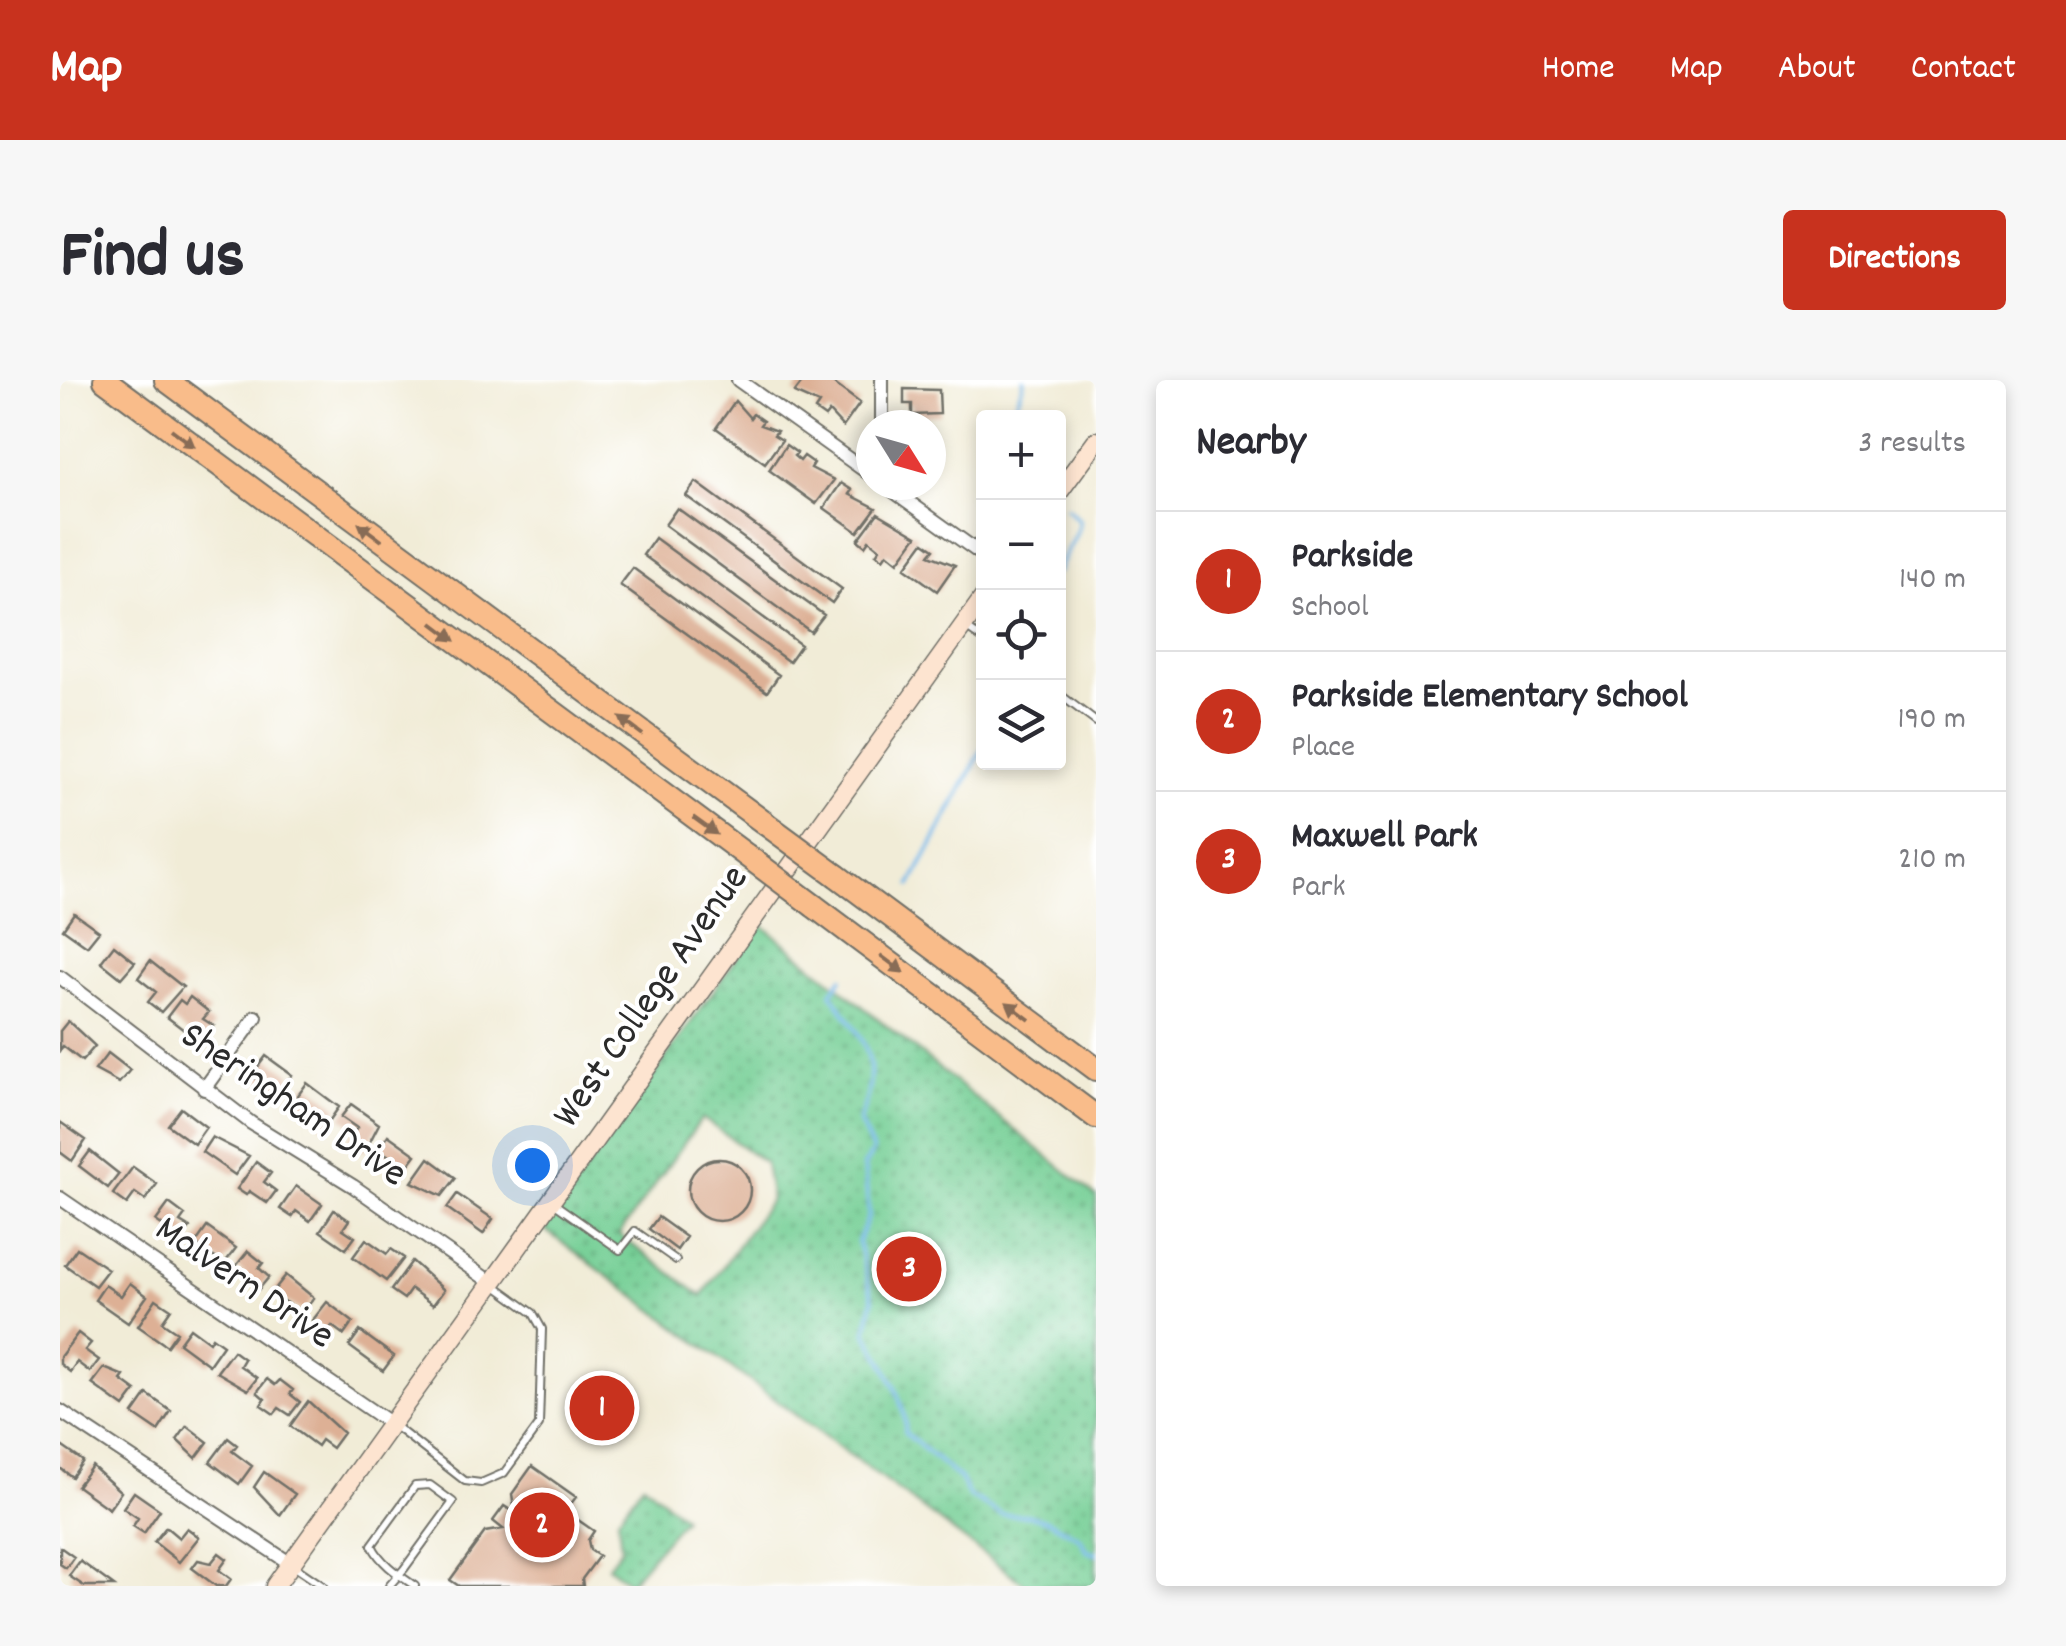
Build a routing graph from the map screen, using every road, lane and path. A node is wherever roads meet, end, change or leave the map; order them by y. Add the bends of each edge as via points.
1 (105, 380) edge
2 (166, 380) edge
3 (738, 380) edge
4 (882, 380) edge
5 (882, 410) edge
6 (1096, 441) edge
7 (856, 463) edge
8 (1066, 482) edge
9 (906, 500) edge
10 (976, 550) edge
11 (976, 608) edge
12 (963, 626) junction
13 (976, 635) edge
14 (1066, 698) edge
15 (1096, 722) edge
16 (60, 977) edge
17 (256, 1017) dead end
18 (1096, 1069) edge
19 (204, 1089) junction
20 (1096, 1117) edge
21 (60, 1198) edge
22 (551, 1201) junction
23 (676, 1260) dead end
24 (492, 1283) junction
25 (60, 1410) edge
26 (392, 1424) junction
27 (291, 1564) junction
28 (399, 1575) junction
29 (275, 1586) edge
30 (323, 1586) edge
31 (389, 1586) edge
32 (414, 1586) edge

1 -> 20 highway, bridge
18 -> 2 highway, bridge
3 - 7 street
4 - 5 street
6 - 8 main road
9 - 10 street
11 - 12 main road, West College Avenue
12 - 13 lane
12 - 22 main road, West College Avenue
14 - 15 lane
16 - 19 street, Sheringham Drive
17 - 19 street
19 - 24 street, Sheringham Drive
21 - 26 street, Malvern Drive
22 - 23 lane via 620,1250 635,1231
22 - 24 main road, West College Avenue
24 - 26 main road, West College Avenue
24 - 26 lane via 539,1321 539,1425 504,1473 481,1483 466,1480
25 - 27 street
26 - 27 main road, West College Avenue
27 - 29 main road, West College Avenue
27 - 30 lane
28 - 28 lane via 453,1502 430,1485 415,1486 372,1545
28 - 31 lane
28 - 32 lane

